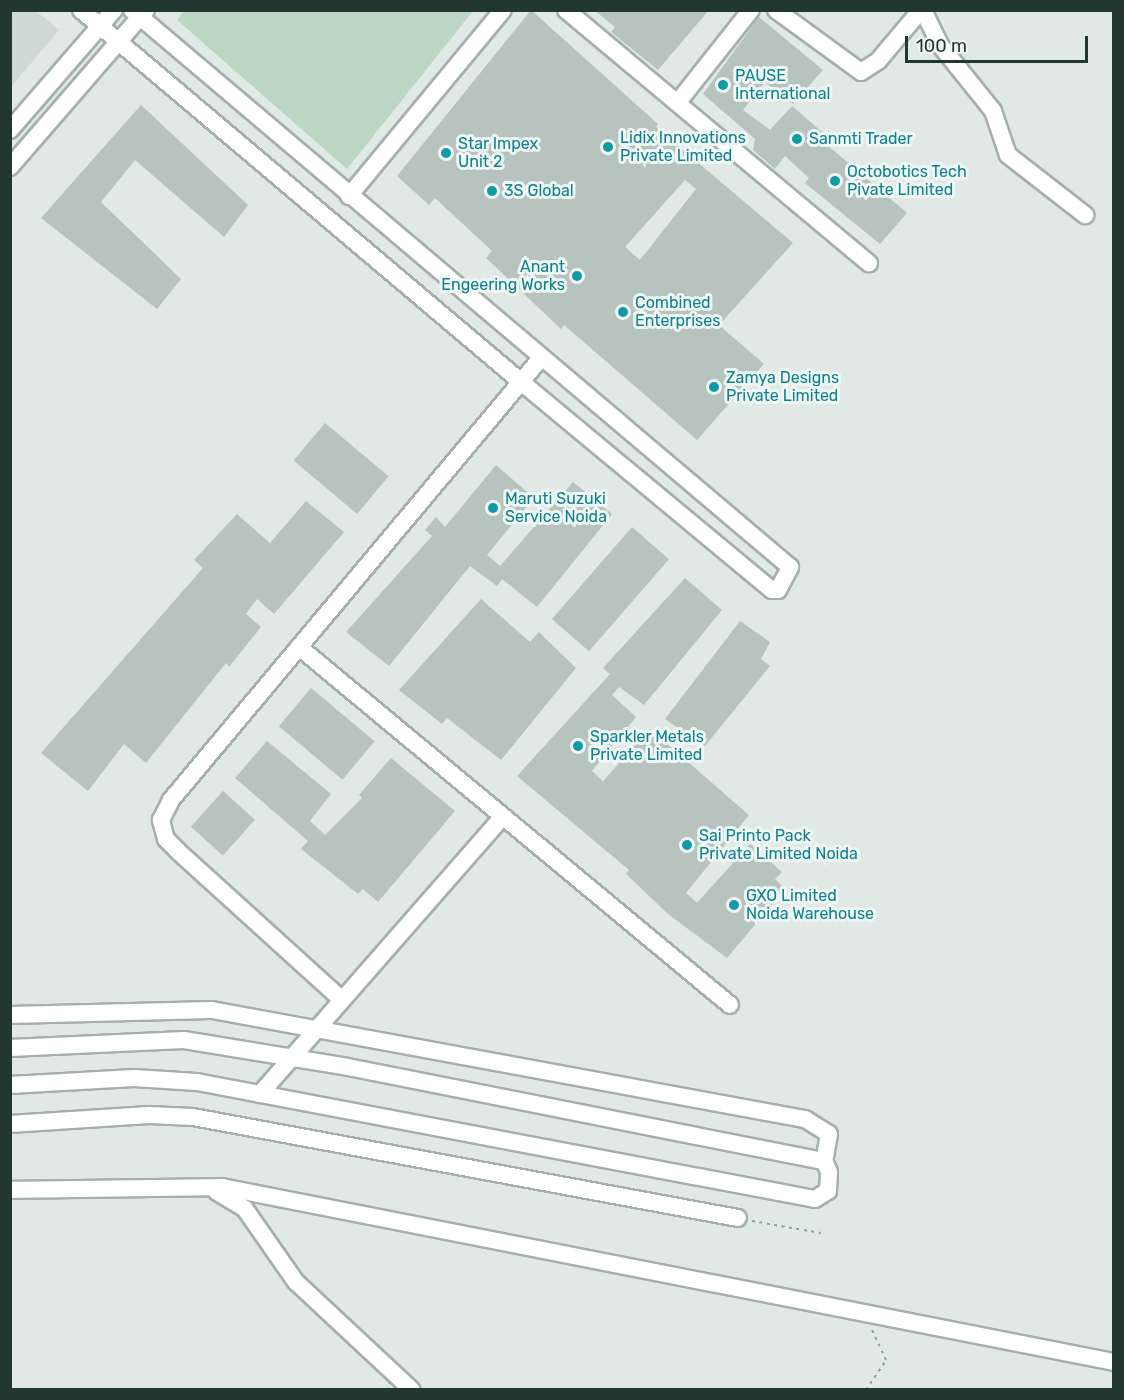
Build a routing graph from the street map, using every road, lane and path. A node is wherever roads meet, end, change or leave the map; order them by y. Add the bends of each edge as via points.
1 (81, 10) edge
2 (114, 10) edge
3 (503, 10) edge
4 (566, 10) edge
5 (752, 10) edge
6 (776, 10) edge
7 (922, 10) edge
8 (139, 13) edge
9 (100, 27) junction
10 (118, 41) junction
11 (678, 102) junction
12 (10, 130) edge
13 (10, 167) edge
14 (349, 196) junction
15 (1085, 215) dead end
16 (868, 263) dead end
17 (541, 358) junction
18 (520, 381) junction
19 (299, 647) junction
20 (501, 819) junction
21 (341, 999) junction
22 (730, 1005) dead end
23 (10, 1015) edge
24 (316, 1029) junction
25 (10, 1048) edge
26 (293, 1057) junction
27 (10, 1085) edge
28 (260, 1094) junction
29 (10, 1124) edge
30 (824, 1161) junction
31 (196, 1185) junction
32 (10, 1190) edge
33 (738, 1218) joint
34 (821, 1233) dead end
35 (863, 1315) junction
36 (1113, 1362) edge
37 (412, 1389) edge
38 (866, 1389) edge

1 - 9 street
2 - 9 street
3 - 14 street
4 - 11 street
5 - 11 street
6 - 7 street via 861,72 878,61
7 - 15 street via 940,45 993,111 1008,155
8 - 10 street
8 - 14 street
9 - 10 street
9 - 12 street
10 - 13 street
10 - 18 street
11 - 16 street
14 - 17 street
17 - 18 street
17 - 18 street via 790,567 778,590 772,590
18 - 19 street
19 - 20 street
19 - 21 street via 171,800 161,820 166,838 178,851
20 - 21 street
20 - 22 street
21 - 24 street
23 - 24 street via 183,1007
24 - 26 street
24 - 30 street via 805,1119 828,1134
25 - 26 street via 184,1040
26 - 28 street
26 - 30 street
27 - 28 street via 161,1079
28 - 30 street via 814,1199 828,1191 829,1172
29 - 33 street via 194,1117
31 - 32 street
31 - 35 street
31 - 37 street via 245,1209 296,1282
33 - 34 path
35 - 36 street
35 - 38 path via 886,1360

